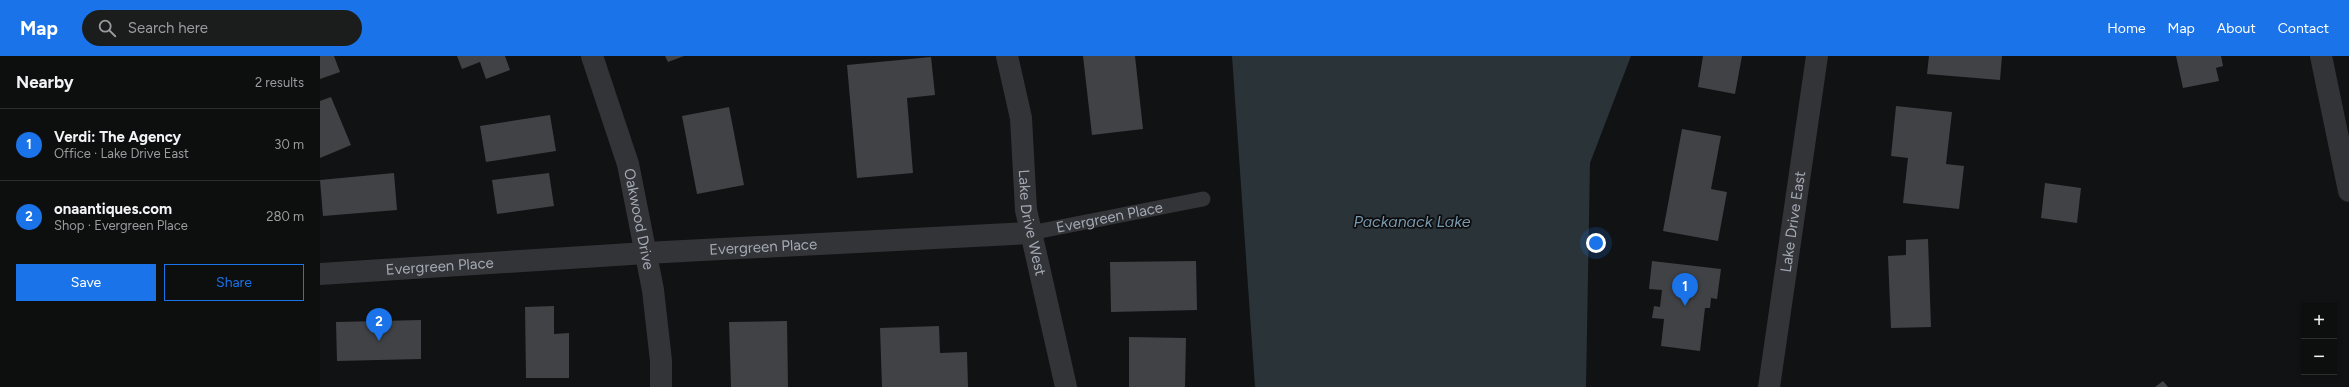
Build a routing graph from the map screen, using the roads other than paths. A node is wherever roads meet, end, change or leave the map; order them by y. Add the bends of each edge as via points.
1 (592, 56) edge
2 (1007, 56) edge
3 (1817, 56) edge
4 (2321, 56) edge
5 (2349, 191) edge
6 (1203, 199) dead end
7 (1030, 233) junction
8 (646, 253) junction
9 (320, 274) edge
10 (661, 387) edge
11 (1066, 387) edge
12 (1768, 387) edge

1 - 8 street, Oakwood Drive via 628,164
2 - 7 street, Lake Drive West via 1021,118 1026,210
3 - 12 street, Lake Drive East
4 - 5 street
6 - 7 lane, Evergreen Place
7 - 8 street, Evergreen Place
7 - 11 street, Lake Drive West
8 - 9 street, Evergreen Place
8 - 10 street, Oakwood Drive via 661,361

